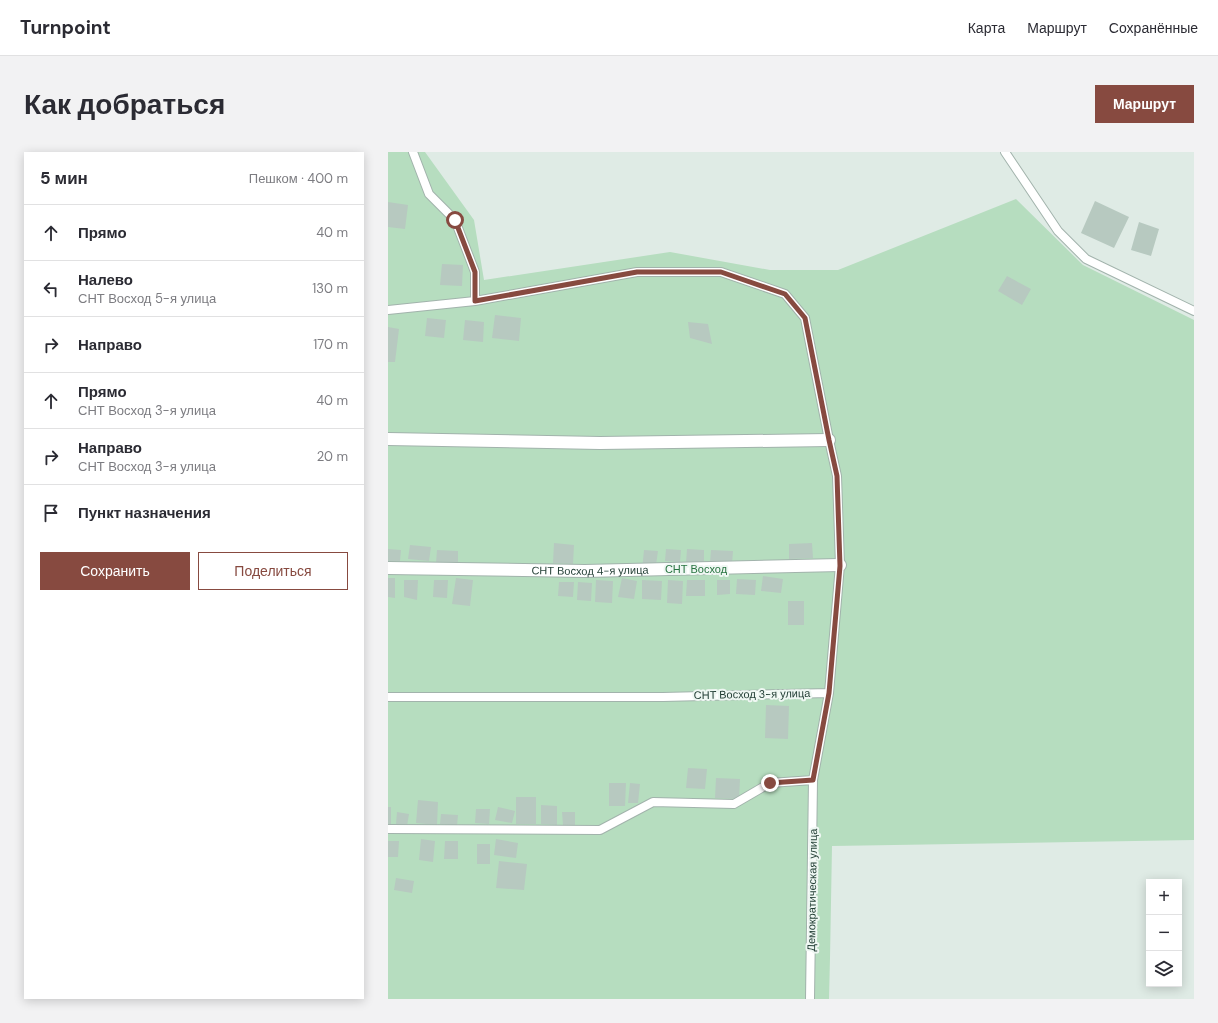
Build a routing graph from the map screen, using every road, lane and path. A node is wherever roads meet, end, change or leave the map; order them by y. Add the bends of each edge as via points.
1 (413, 152) edge
2 (1005, 152) edge
3 (475, 301) junction
4 (388, 310) edge
5 (1194, 311) edge
6 (388, 439) edge
7 (829, 440) junction
8 (840, 566) junction
9 (388, 568) edge
10 (829, 693) junction
11 (388, 696) edge
12 (813, 780) junction
13 (388, 829) edge
14 (810, 999) edge

1 - 3 lane via 429,194 455,220 475,272
2 - 5 lane via 1058,230 1086,259
3 - 4 lane
3 - 7 lane via 637,272 721,272 785,294 805,318
6 - 7 street via 600,443
7 - 8 lane via 837,476
8 - 9 street, СНТ Восход 4-я улица via 586,571
8 - 10 lane
10 - 11 lane, СНТ Восход 3-я улица
10 - 12 lane
12 - 13 lane via 770,783 734,804 653,802 600,830
12 - 14 lane, Демократическая улица

